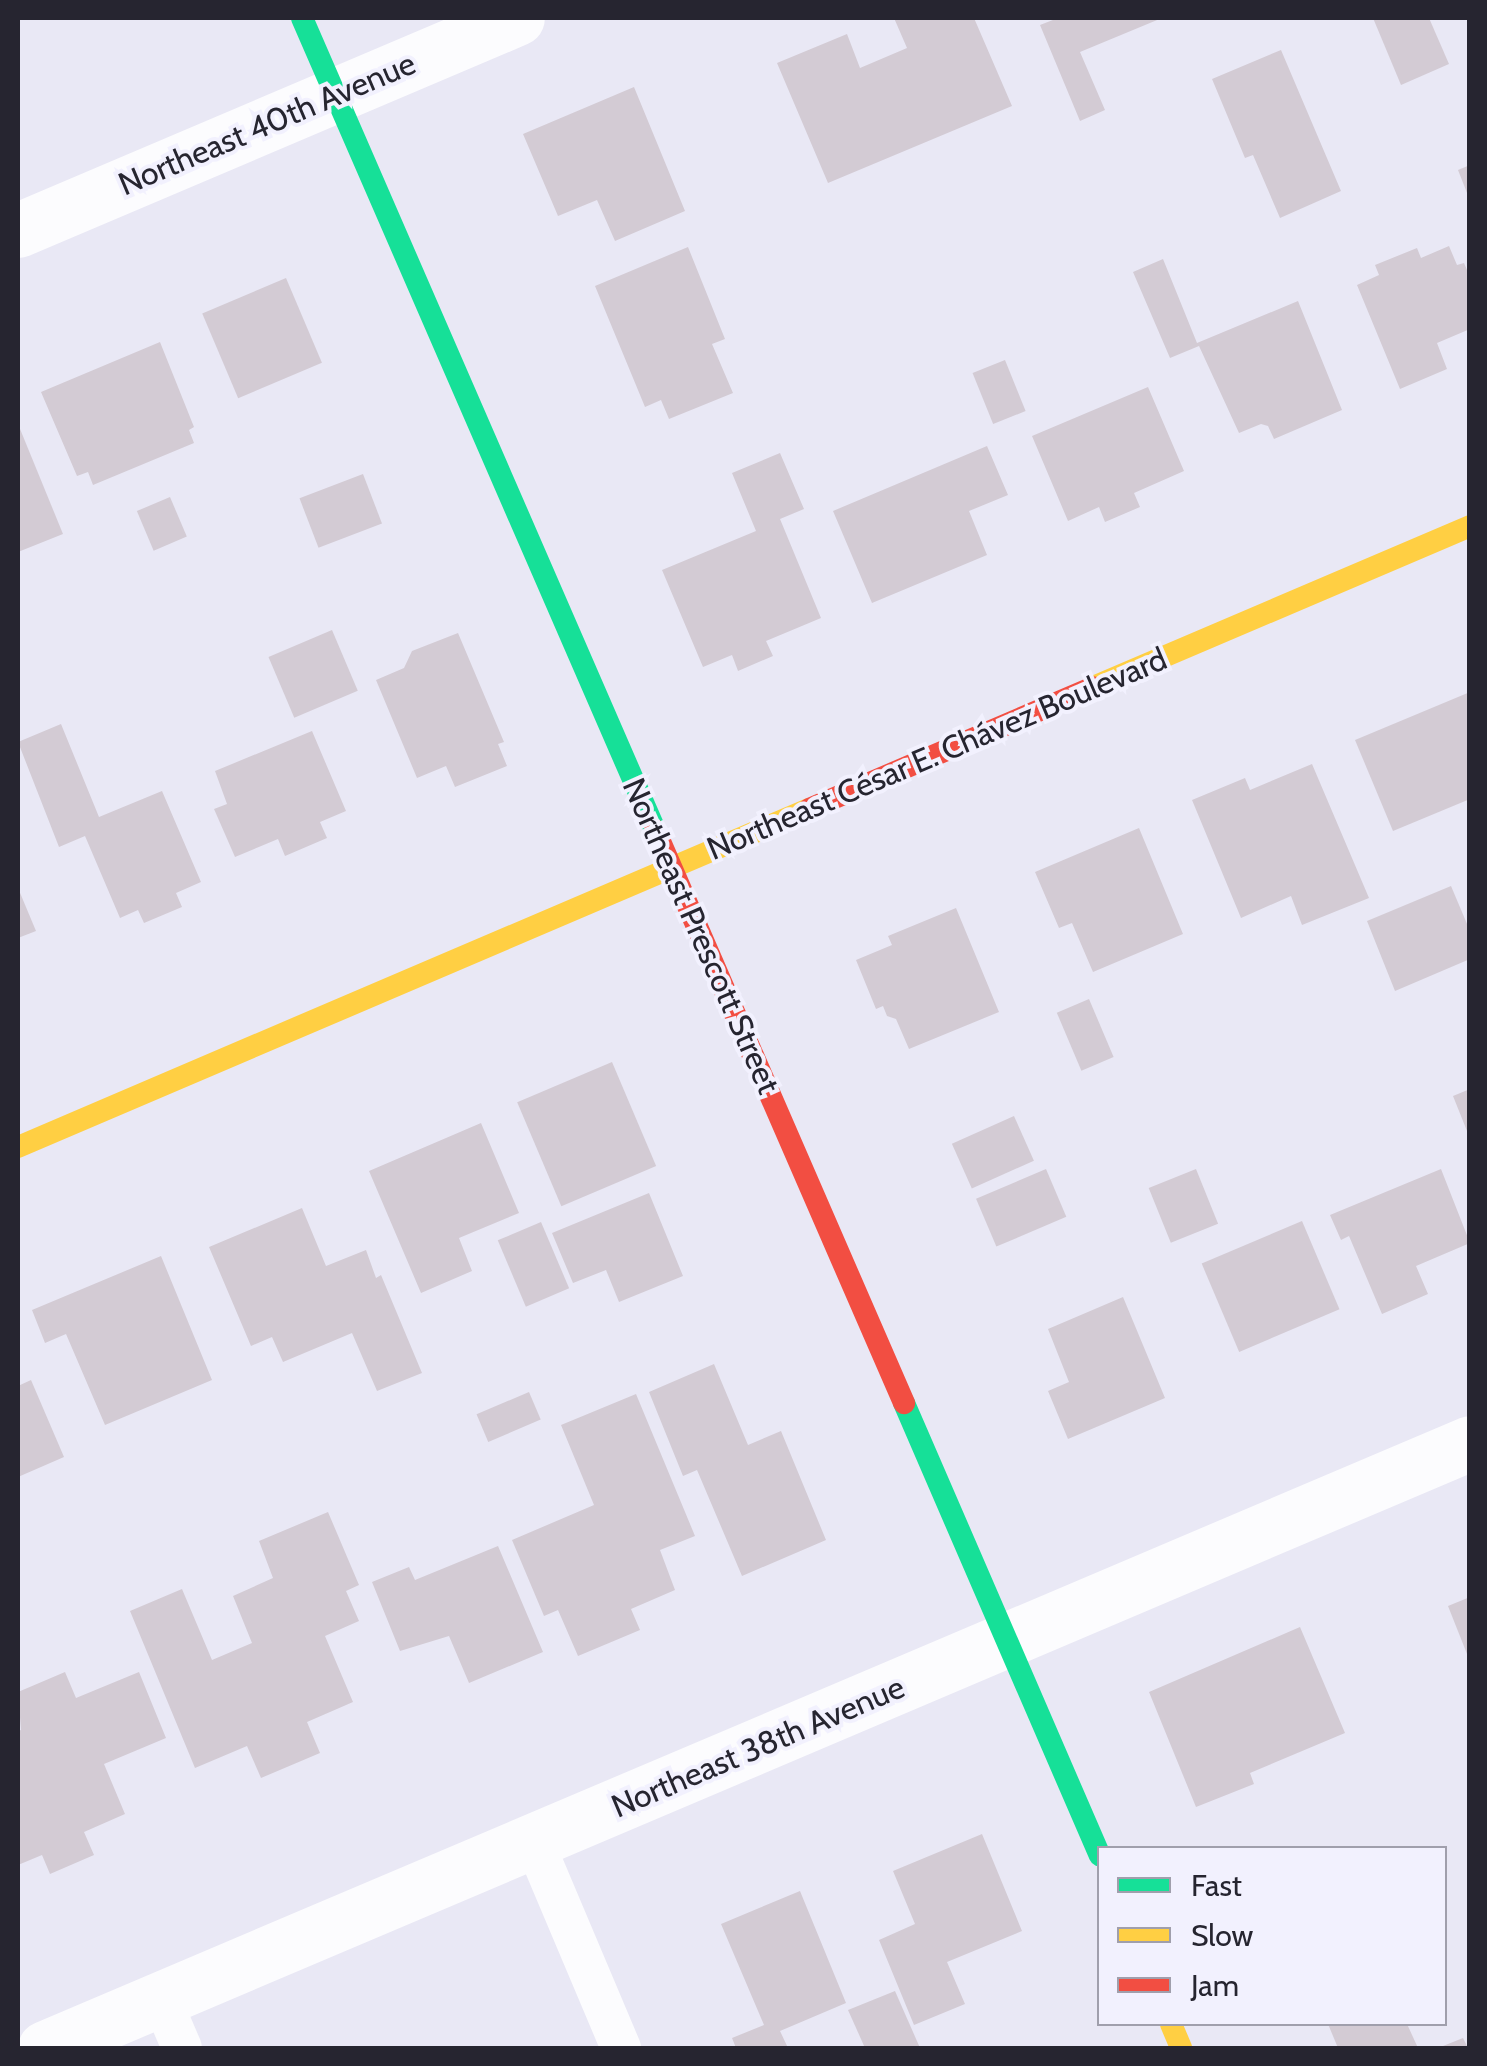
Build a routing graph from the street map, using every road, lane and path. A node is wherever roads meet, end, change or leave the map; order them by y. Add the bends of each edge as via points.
1 (302, 18) edge
2 (516, 18) edge
3 (335, 95) junction
4 (18, 230) edge
5 (1470, 526) edge
6 (672, 868) junction
7 (18, 1147) edge
8 (1470, 1443) edge
9 (1009, 1640) junction
10 (534, 1842) junction
11 (1097, 1848) edge
12 (161, 1999) junction
13 (607, 2044) edge
14 (46, 2048) edge
15 (182, 2048) edge

1 - 3 street, Northeast Prescott Street
2 - 3 street, Northeast 40th Avenue
3 - 4 street, Northeast 40th Avenue
3 - 6 street, Northeast Prescott Street
5 - 6 street, Northeast César E. Chávez Boulevard
6 - 7 street, Northeast César E. Chávez Boulevard
6 - 9 street, Northeast Prescott Street
8 - 9 street, Northeast 38th Avenue
9 - 10 street, Northeast 38th Avenue
9 - 11 street, Northeast Prescott Street
10 - 12 street, Northeast 38th Avenue
10 - 13 lane
12 - 14 street, Northeast 38th Avenue
12 - 15 lane

